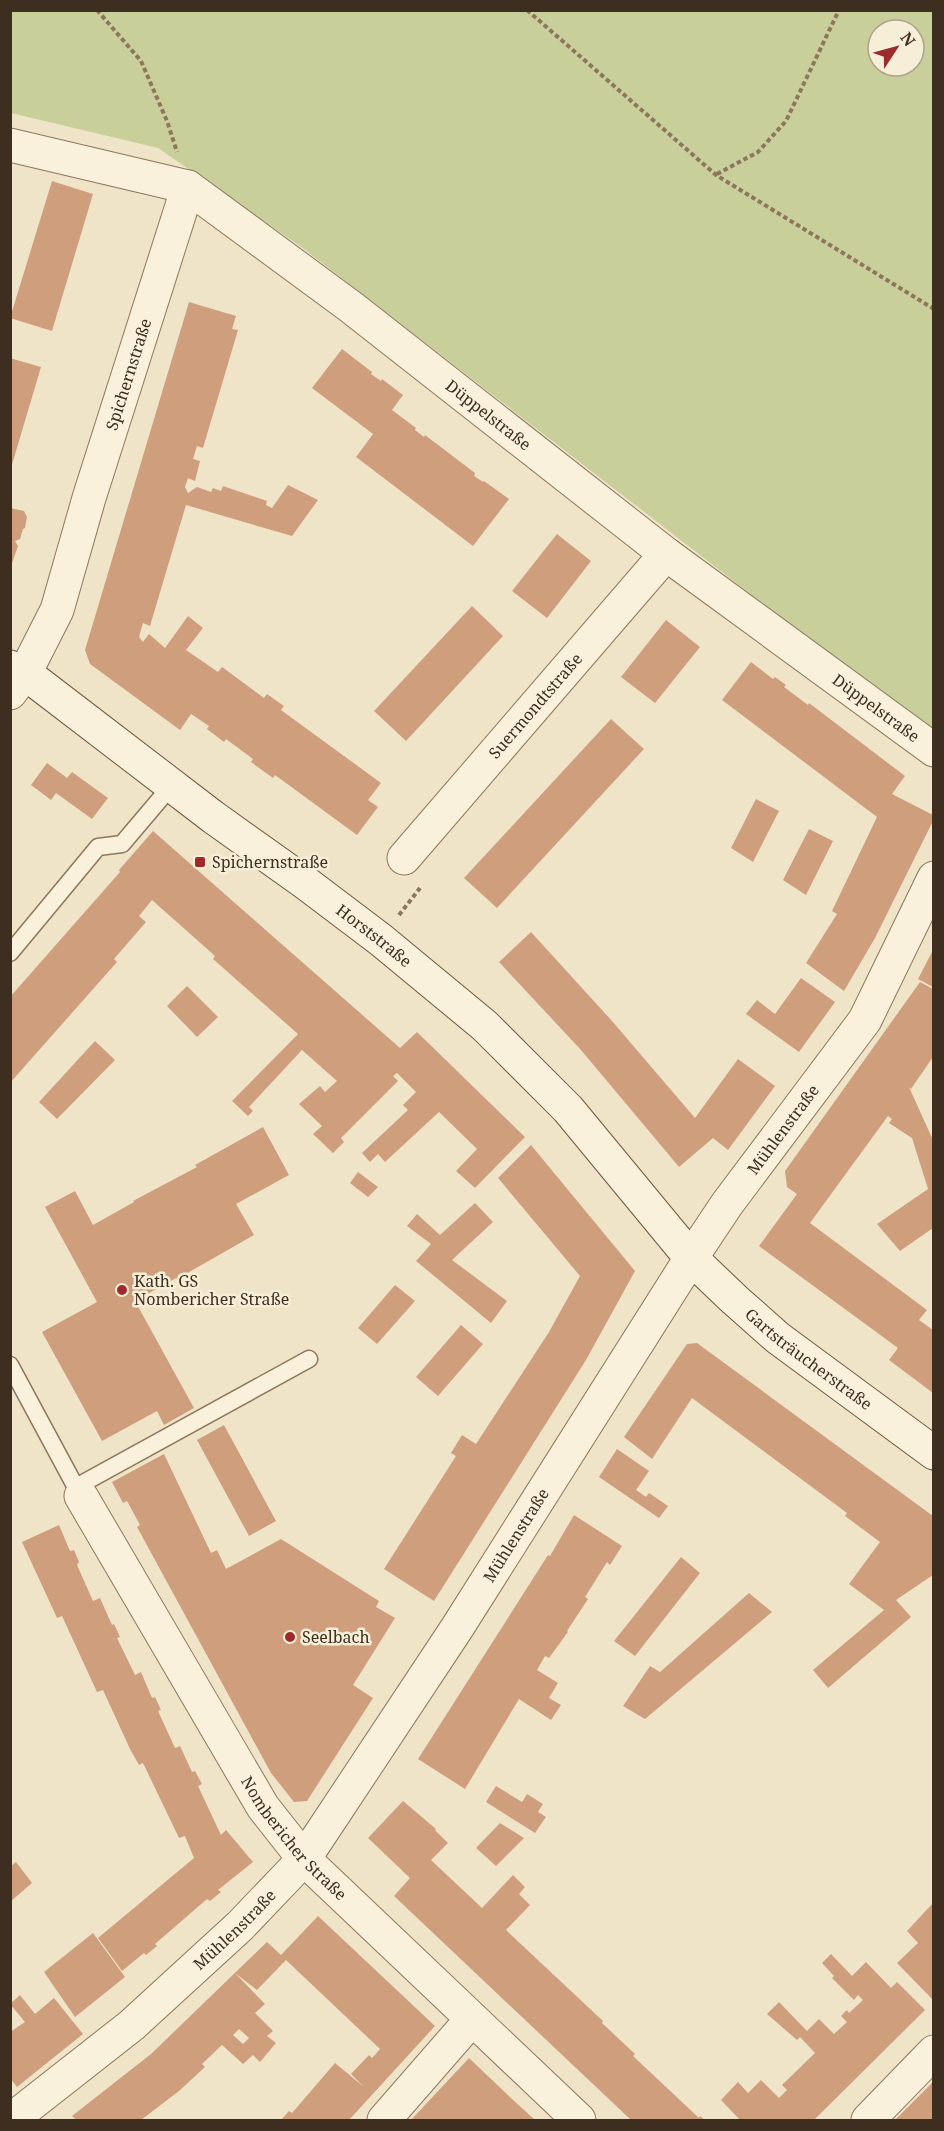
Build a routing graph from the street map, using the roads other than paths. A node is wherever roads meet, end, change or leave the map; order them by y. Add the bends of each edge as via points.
1 (10, 145) edge
2 (188, 187) junction
3 (666, 554) junction
4 (15, 677) edge
5 (933, 750) edge
6 (172, 785) junction
7 (404, 858) road end
8 (933, 878) edge
9 (10, 953) edge
10 (691, 1258) junction
11 (309, 1359) dead end
12 (10, 1365) edge
13 (933, 1453) edge
14 (78, 1491) junction
15 (304, 1859) junction
16 (472, 2019) junction
17 (933, 2052) edge
18 (11, 2121) edge
19 (384, 2121) edge
20 (579, 2121) edge
21 (868, 2121) edge

1 - 2 street, Düppelstraße
2 - 3 street, Düppelstraße via 351,308
2 - 4 street, Spichernstraße via 57,610
3 - 5 street, Düppelstraße
3 - 7 street, Suermondtstraße
4 - 6 street, Horststraße
6 - 9 lane via 122,844 98,847
6 - 10 street, Horststraße via 381,940 485,1026 568,1109
8 - 10 street, Mühlenstraße via 865,1020
10 - 13 street, Gartsträucherstraße via 778,1338
10 - 15 street, Mühlenstraße via 457,1628
11 - 14 lane
12 - 14 lane
14 - 15 street, Nombericher Straße via 263,1807
15 - 16 street, Nombericher Straße
15 - 18 street, Mühlenstraße via 240,1926 132,2025
16 - 19 street
16 - 20 street, Nombericher Straße
17 - 21 street

